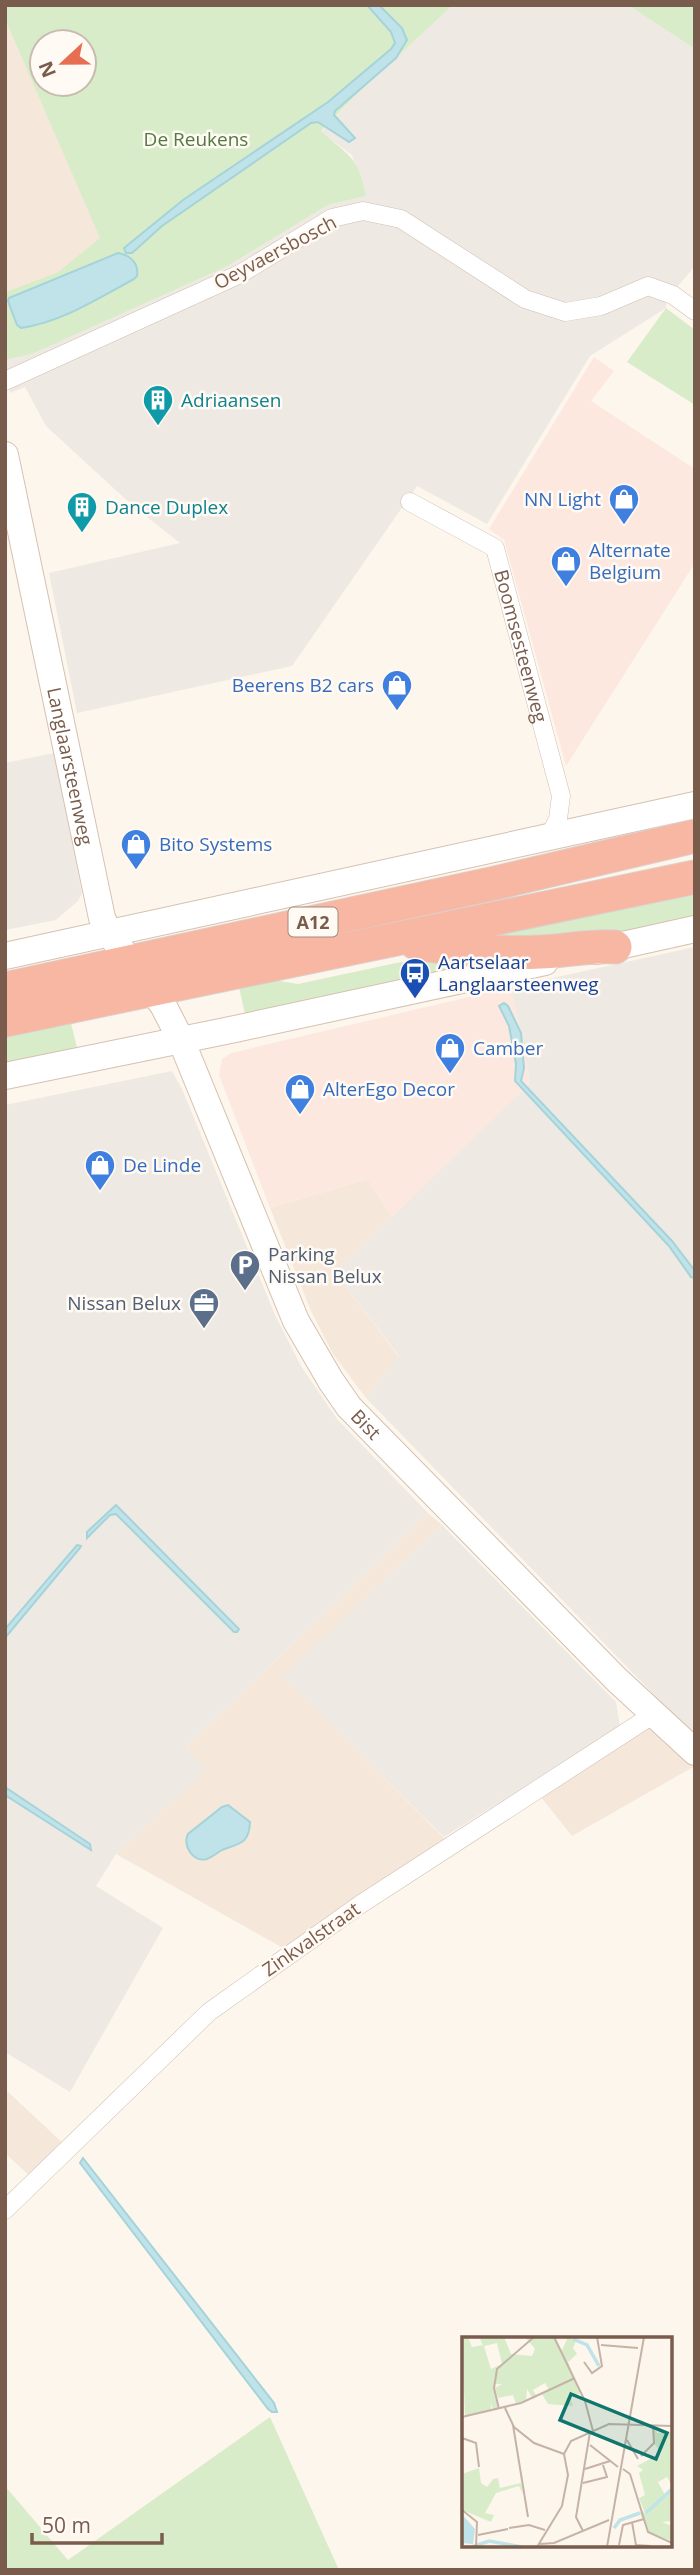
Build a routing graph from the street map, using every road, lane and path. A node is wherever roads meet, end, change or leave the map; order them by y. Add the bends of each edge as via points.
1 (695, 311) edge
2 (5, 381) edge
3 (5, 455) edge
4 (410, 502) dead end
5 (695, 805) edge
6 (695, 836) edge
7 (550, 837) junction
8 (695, 877) edge
9 (695, 929) edge
10 (109, 933) junction
11 (393, 939) junction
12 (615, 947) junction
13 (5, 956) edge
14 (131, 961) junction
15 (5, 989) edge
16 (152, 989) junction
17 (5, 1020) edge
18 (185, 1049) junction
19 (5, 1076) edge
20 (654, 1714) junction
21 (695, 1752) edge
22 (5, 2210) edge

1 - 2 street, Oeyvaersbosch via 673,295 648,286 601,306 565,312 526,299 401,219 363,211 332,218 240,274
3 - 10 street, Langlaarsteenweg via 102,918
4 - 7 street, Boomsesteenweg via 495,548 561,796
5 - 7 street
6 - 14 highway, A12
7 - 10 street
8 - 11 highway, A12
9 - 12 street
10 - 13 street
10 - 14 street, Langlaarsteenweg
11 - 12 highway via 442,948 541,952 591,945
11 - 16 highway, A12
12 - 18 street
14 - 15 highway, A12
14 - 16 street, Langlaarsteenweg
16 - 17 highway, A12
16 - 18 street, Langlaarsteenweg
18 - 19 street
18 - 20 street, Bist via 296,1321 349,1407
20 - 21 street, Bist
20 - 22 street, Zinkvalstraat via 361,1904 208,2012

